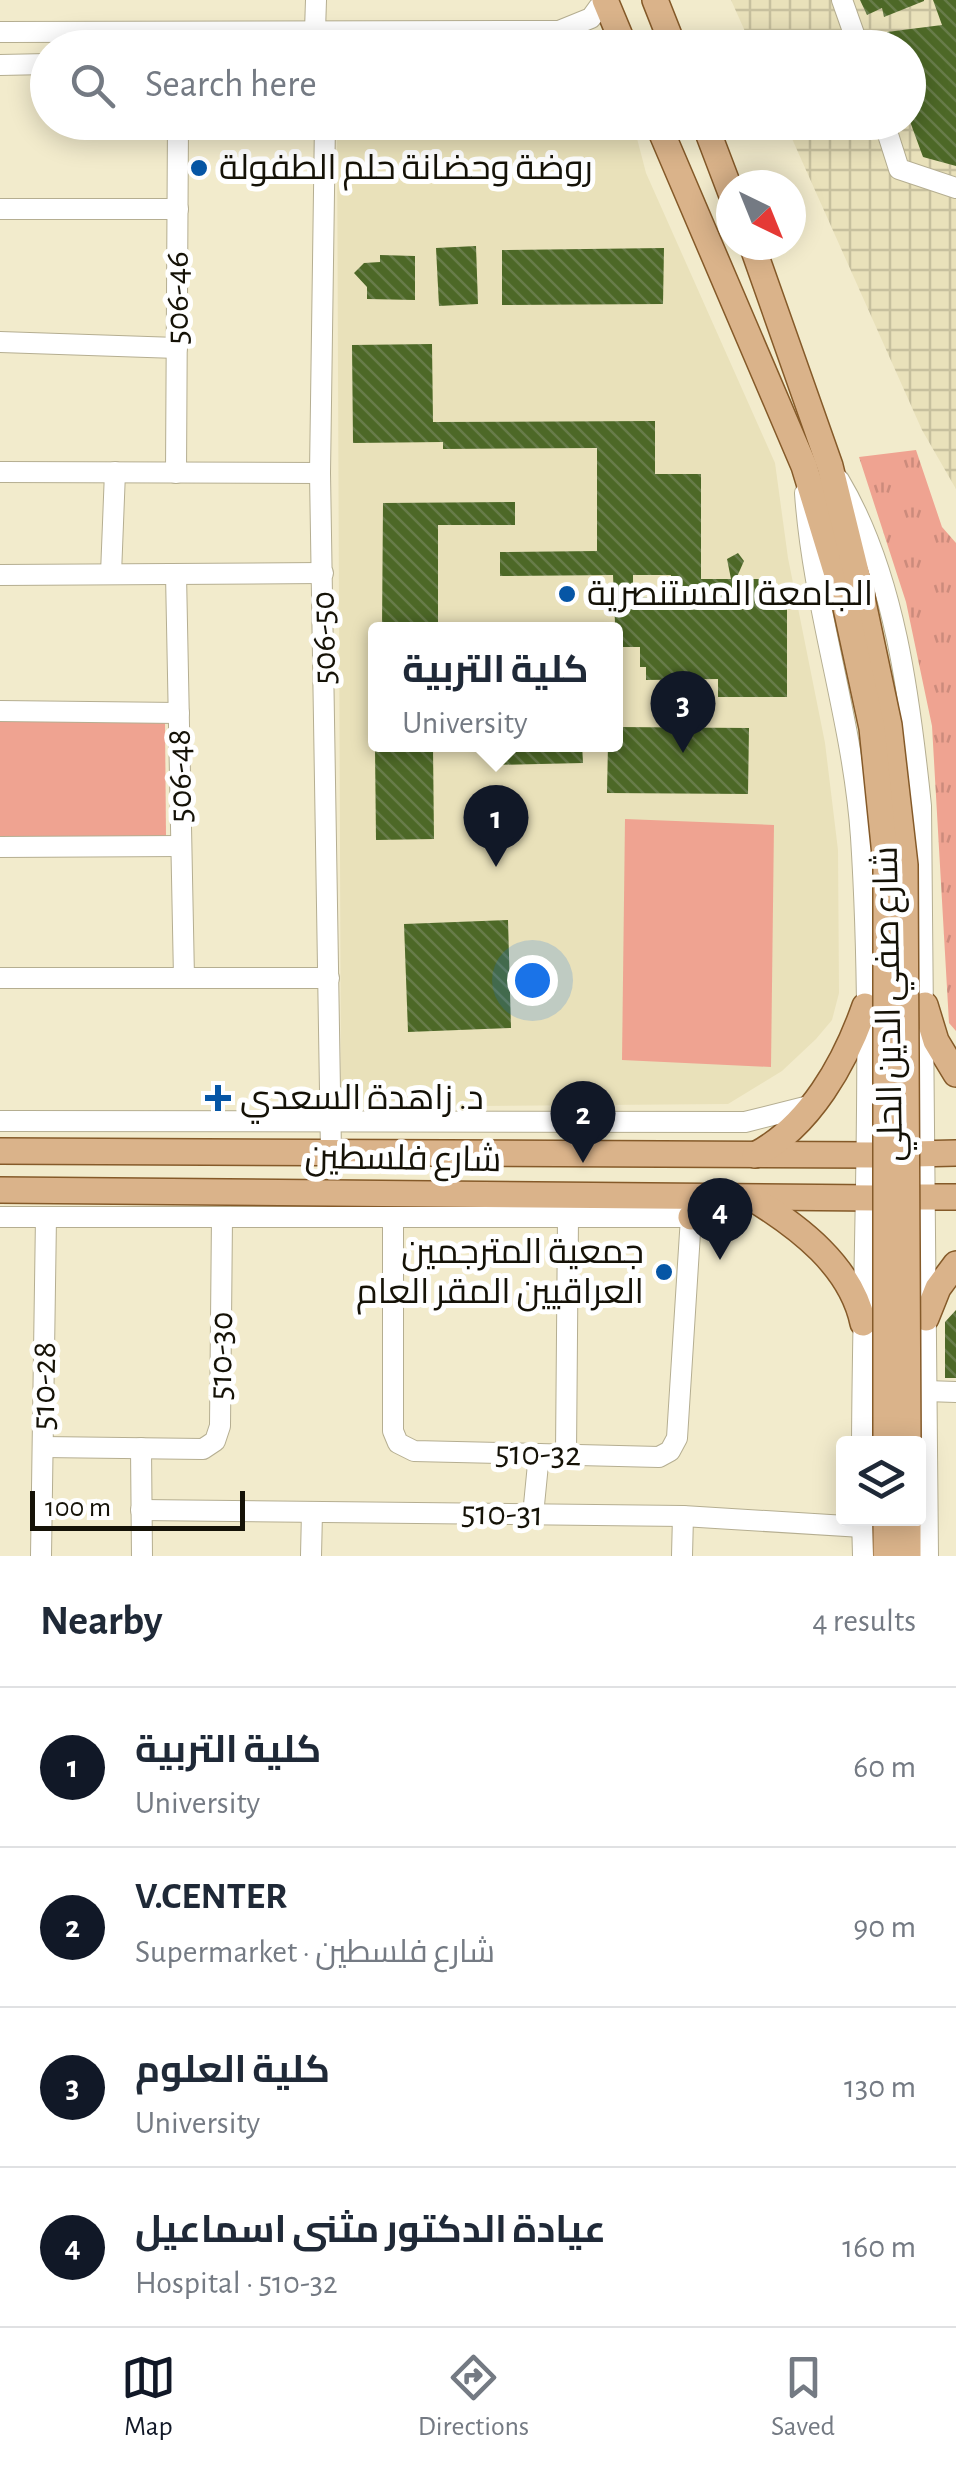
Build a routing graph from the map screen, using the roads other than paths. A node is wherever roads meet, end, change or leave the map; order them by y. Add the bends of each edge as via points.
1 (316, 0) edge
2 (605, 0) edge
3 (654, 0) edge
4 (842, 0) edge
5 (316, 30) edge
6 (559, 30) edge
7 (618, 30) edge
8 (666, 30) edge
9 (853, 30) edge
10 (0, 32) edge
11 (30, 33) edge
12 (30, 64) edge
13 (0, 65) edge
14 (178, 140) edge
15 (325, 140) edge
16 (665, 140) edge
17 (711, 140) edge
18 (890, 140) edge
19 (722, 170) edge
20 (956, 188) edge
21 (0, 209) edge
22 (178, 210) junction
23 (756, 260) edge
24 (0, 342) edge
25 (176, 348) junction
26 (817, 466) junction
27 (0, 472) edge
28 (115, 472) junction
29 (176, 473) junction
30 (320, 474) junction
31 (323, 573) junction
32 (111, 574) junction
33 (176, 574) junction
34 (0, 575) edge
35 (851, 591) junction
36 (0, 712) edge
37 (179, 714) junction
38 (181, 846) junction
39 (0, 847) edge
40 (0, 978) edge
41 (184, 978) junction
42 (329, 978) junction
43 (925, 1005) junction
44 (865, 1006) junction
45 (956, 1074) edge
46 (810, 1106) junction
47 (331, 1118) junction
48 (0, 1121) edge
49 (0, 1150) edge
50 (50, 1150) junction
51 (956, 1152) edge
52 (331, 1153) junction
53 (870, 1154) junction
54 (921, 1154) junction
55 (751, 1157) junction
56 (0, 1190) edge
57 (47, 1190) junction
58 (920, 1197) junction
59 (956, 1197) edge
60 (742, 1198) junction
61 (871, 1198) junction
62 (0, 1217) edge
63 (46, 1217) junction
64 (222, 1217) junction
65 (393, 1217) junction
66 (568, 1217) junction
67 (691, 1218) junction
68 (956, 1264) edge
69 (926, 1318) junction
70 (863, 1323) junction
71 (926, 1391) junction
72 (956, 1392) edge
73 (862, 1436) edge
74 (886, 1436) edge
75 (908, 1436) edge
76 (43, 1446) junction
77 (141, 1448) junction
78 (539, 1454) junction
79 (566, 1454) junction
80 (141, 1510) junction
81 (312, 1512) junction
82 (533, 1515) junction
83 (683, 1516) junction
84 (836, 1520) edge
85 (869, 1526) edge
86 (872, 1526) edge
87 (908, 1526) edge
88 (40, 1556) edge
89 (142, 1556) edge
90 (311, 1556) edge
91 (682, 1556) edge
92 (862, 1556) edge
93 (886, 1556) edge
94 (908, 1556) edge
95 (928, 1556) edge

1 - 5 street
2 - 6 street via 590,18
2 - 7 main road
3 - 8 main road
4 - 9 street
10 - 11 street
12 - 13 street
14 - 22 street, 506-46
15 - 30 street, 506-50
16 - 26 main road, شارع صفي الدين الحلي
17 - 19 main road
18 - 20 street via 899,169
21 - 22 street
22 - 25 street, 506-46
23 - 26 main road, شارع صفي الدين الحلي
24 - 25 street
25 - 29 street, 506-46
26 - 35 main road, شارع صفي الدين الحلي
26 - 43 street, شارع صفي الدين الحلي via 866,532 892,626 914,742
26 - 44 street, شارع صفي الدين الحلي via 813,559 867,844
27 - 28 street
28 - 29 street
28 - 32 street
29 - 30 street
30 - 31 street, 506-50
31 - 33 street
31 - 42 street, 506-50
32 - 33 street
32 - 34 street
33 - 37 street, 506-48
35 - 74 main road, bridge via 886,865
35 - 75 main road, bridge via 884,697 905,865
36 - 37 street
37 - 38 street, 506-48
38 - 39 street
38 - 41 street, 506-48
40 - 41 street
41 - 42 street
42 - 47 street, 506-50
43 - 45 main road
43 - 54 street, شارع صفي الدين الحلي
44 - 46 main road via 840,1064
44 - 53 street, شارع صفي الدين الحلي
46 - 47 street via 745,1122
46 - 55 main road via 775,1144
47 - 48 street
47 - 52 street, 506-50
49 - 50 main road, شارع فلسطين
50 - 52 main road, شارع فلسطين
50 - 57 main road
51 - 54 main road
52 - 55 main road, شارع فلسطين
53 - 55 main road, شارع فلسطين
53 - 61 street, شارع صفي الدين الحلي
54 - 58 street, شارع صفي الدين الحلي
56 - 57 main road, شارع فلسطين
57 - 60 main road, شارع فلسطين
58 - 59 main road
58 - 69 street, شارع صفي الدين الحلي
60 - 61 main road, شارع فلسطين
60 - 67 main road
60 - 70 main road via 791,1225 837,1268 859,1302
61 - 70 street, شارع صفي الدين الحلي
62 - 63 street
63 - 64 street
63 - 76 street, 510-28
64 - 65 street
64 - 77 street, 510-30 via 215,1441 203,1449
65 - 66 street
65 - 78 street, 510-32 via 398,1443 414,1451
66 - 67 street
66 - 79 street
67 - 79 street, 510-32 via 670,1450 659,1456
68 - 69 main road
69 - 71 street, شارع صفي الدين الحلي
70 - 73 street, شارع صفي الدين الحلي
71 - 72 street
71 - 95 street, شارع صفي الدين الحلي
76 - 77 street, 510-30
76 - 88 street, 510-28
77 - 80 street
78 - 79 street, 510-32
78 - 82 street
80 - 81 street, 510-31
80 - 89 street
81 - 82 street, 510-31
81 - 90 street
82 - 83 street, 510-31
83 - 84 street, 510-31
83 - 91 street
85 - 92 street
86 - 93 main road
87 - 94 main road

